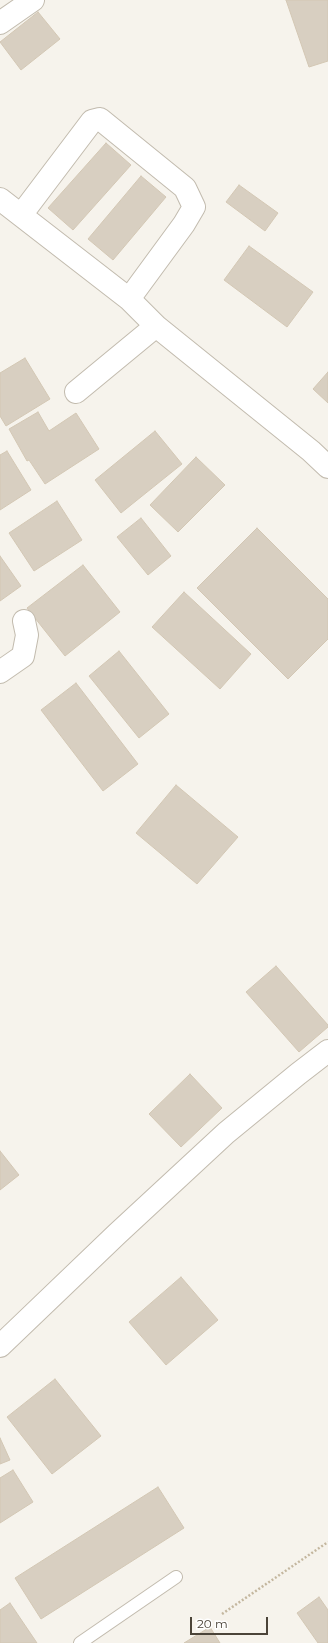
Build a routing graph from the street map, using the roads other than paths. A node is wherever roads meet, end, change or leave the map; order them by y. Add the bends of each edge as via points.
1 (33, 0) edge
2 (0, 24) edge
3 (0, 199) edge
4 (21, 215) junction
5 (128, 299) junction
6 (156, 326) junction
7 (76, 392) dead end
8 (328, 467) edge
9 (24, 621) dead end
10 (0, 672) edge
11 (328, 1051) edge
12 (0, 1346) edge
13 (176, 1577) dead end
14 (80, 1643) edge

1 - 2 street
3 - 4 street
4 - 5 street
4 - 5 street via 92,121 100,119 185,188 194,206 184,224
5 - 6 street
6 - 7 street
6 - 8 street
9 - 10 street via 27,634 23,656
11 - 12 street via 226,1133
13 - 14 lane

